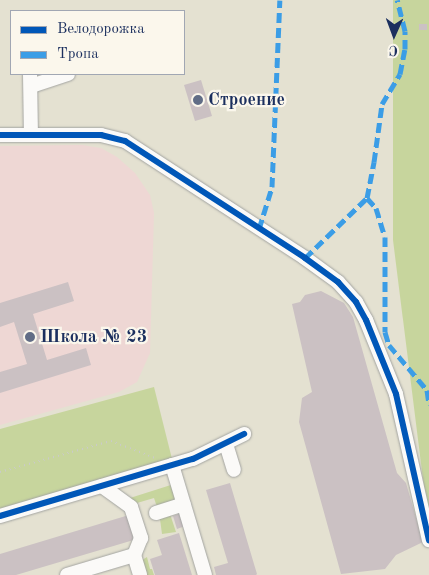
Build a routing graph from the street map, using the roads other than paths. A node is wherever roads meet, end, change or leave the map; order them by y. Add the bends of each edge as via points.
1 (62, 75) edge
2 (30, 80) edge
3 (0, 135) edge
4 (31, 135) junction
5 (244, 434) dead end
6 (226, 444) junction
7 (172, 465) junction
8 (234, 470) dead end
9 (102, 486) junction
10 (184, 504) junction
11 (156, 513) dead end
12 (0, 516) edge
13 (429, 540) edge
14 (134, 555) junction
15 (67, 575) edge
16 (140, 575) edge
17 (205, 575) edge

1 - 2 street
2 - 4 street
3 - 4 street
4 - 13 street via 101,135 125,141 338,282 356,302 366,320 396,394
5 - 6 street
6 - 7 street
6 - 8 street
7 - 9 street
7 - 10 street
9 - 12 street
9 - 14 street via 131,507 141,538
10 - 11 street
10 - 17 street
14 - 15 street
14 - 16 street

